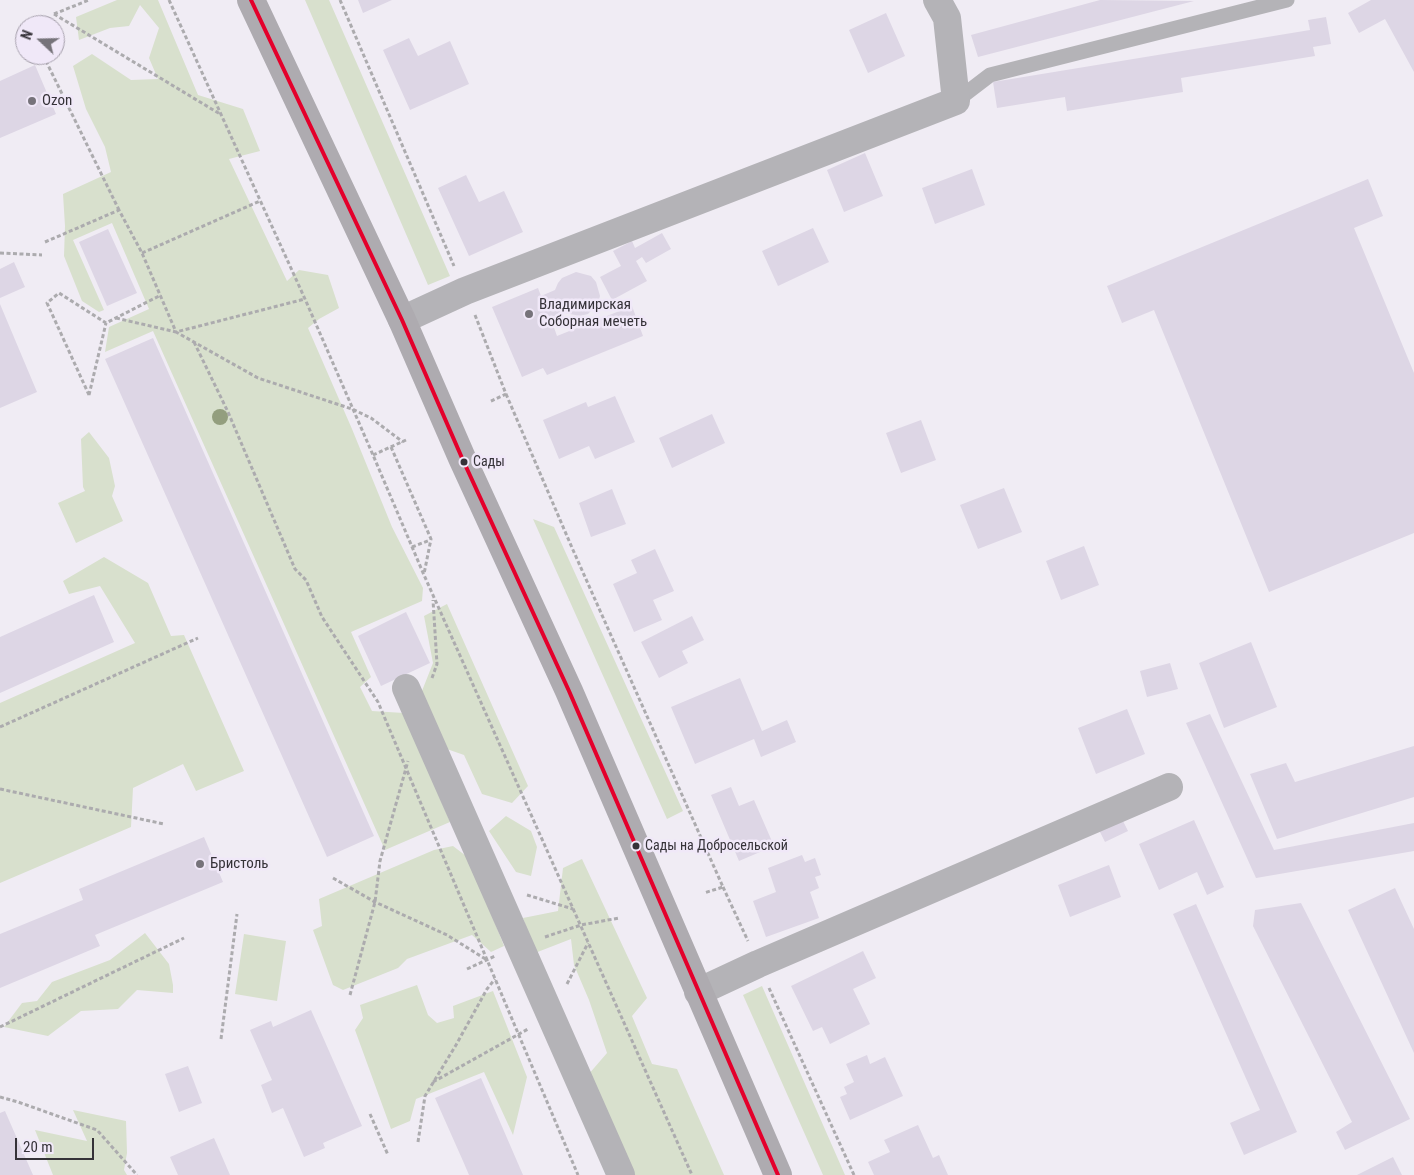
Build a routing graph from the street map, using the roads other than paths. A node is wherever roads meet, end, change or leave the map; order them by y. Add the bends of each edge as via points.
1 (251, 0) edge
2 (937, 0) edge
3 (1287, 0) edge
4 (956, 101) junction
5 (402, 320) junction
6 (406, 688) dead end
7 (1169, 787) dead end
8 (698, 992) junction
9 (621, 1175) edge
10 (778, 1175) edge

1 - 5 main road
2 - 4 street via 948,18
3 - 4 lane via 990,75
4 - 5 street via 465,291
5 - 8 main road via 577,709
6 - 9 street
7 - 8 street
8 - 10 main road

